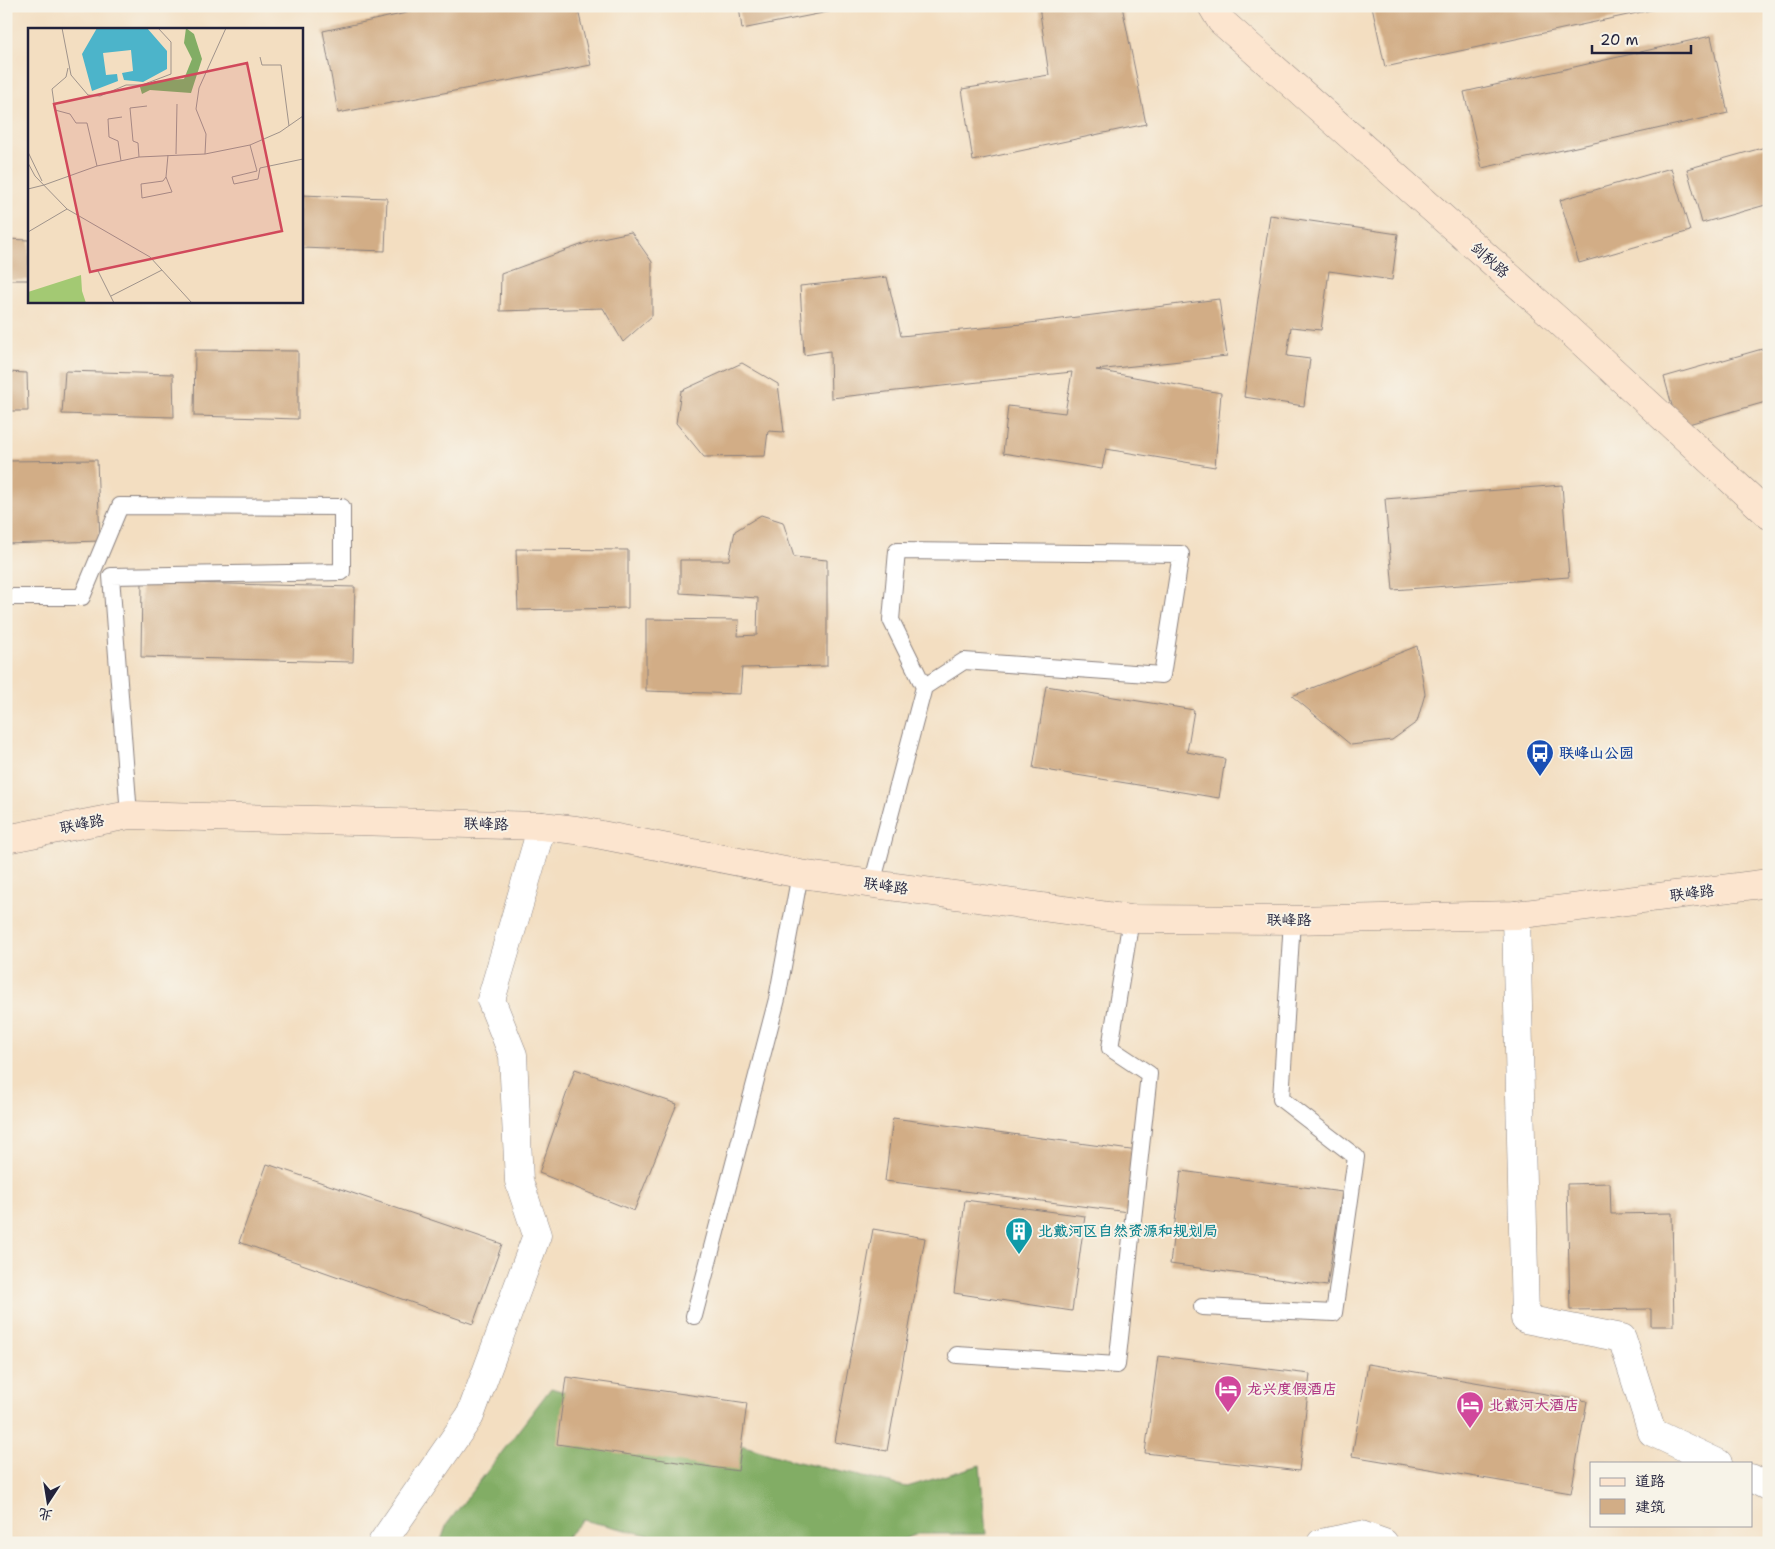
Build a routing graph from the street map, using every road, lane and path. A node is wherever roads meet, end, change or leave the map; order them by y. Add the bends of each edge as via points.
1 (1212, 6) edge
2 (1769, 515) edge
3 (6, 597) edge
4 (924, 687) junction
5 (129, 815) junction
6 (542, 826) junction
7 (6, 839) edge
8 (800, 874) junction
9 (1769, 883) edge
10 (872, 884) junction
11 (1516, 915) junction
12 (1131, 918) junction
13 (1292, 920) junction
14 (1202, 1307) dead end
15 (694, 1316) dead end
16 (957, 1355) dead end
17 (1716, 1462) edge
18 (1752, 1478) edge
19 (1769, 1487) edge
20 (382, 1543) edge
21 (1321, 1543) edge
22 (1384, 1543) edge

1 - 2 main road, 剑秋路 via 1221,21 1559,321
3 - 5 lane via 82,598 120,506 342,507 342,572 111,576
4 - 4 lane via 892,620 896,551 1181,554 1162,675 964,661
4 - 10 lane
5 - 6 main road, 联峰路
5 - 7 main road, 联峰路
6 - 8 main road, 联峰路
6 - 20 street via 491,1000 513,1055 519,1181 537,1235 470,1416
8 - 10 main road, 联峰路
8 - 15 lane via 777,999
9 - 11 main road, 联峰路
10 - 12 main road, 联峰路
11 - 13 main road, 联峰路
11 - 17 street via 1526,1319 1622,1338 1652,1432
12 - 13 main road, 联峰路
12 - 16 lane via 1110,1048 1149,1074 1117,1365
13 - 14 lane via 1281,1099 1356,1157 1334,1313
18 - 19 street
21 - 22 street via 1361,1535

